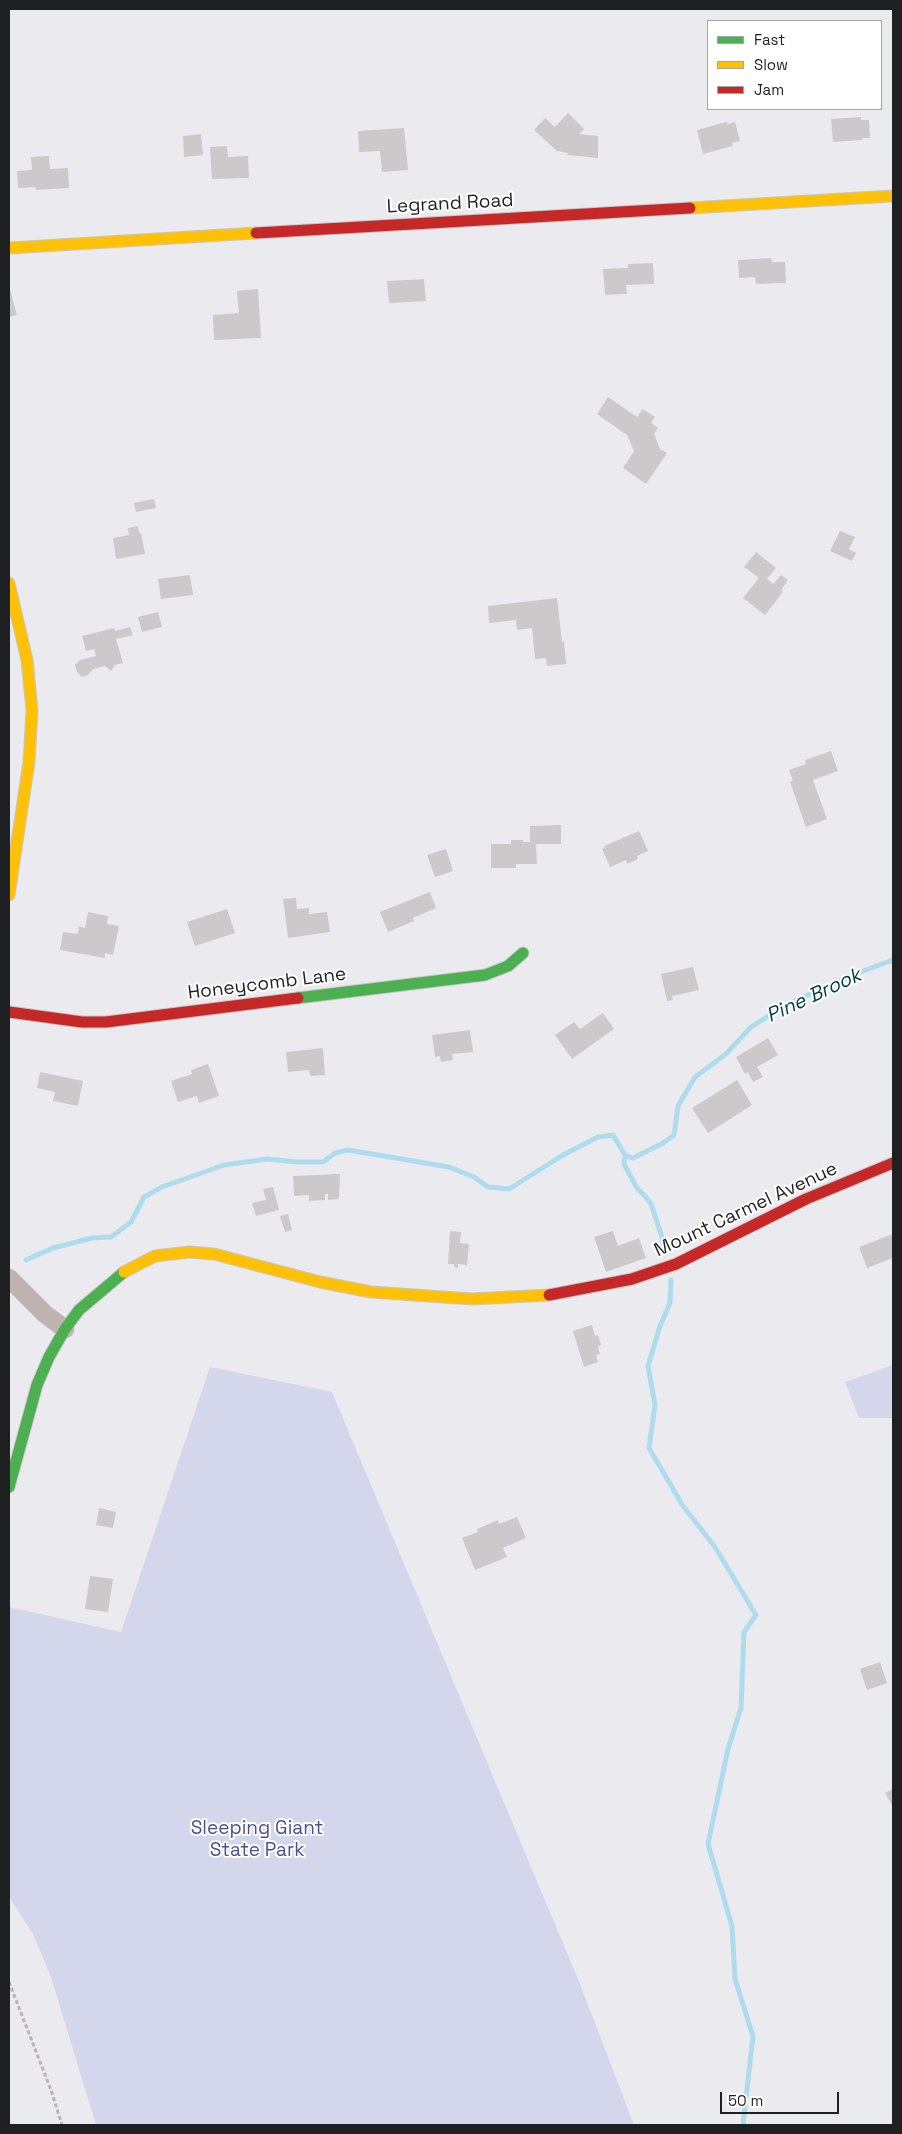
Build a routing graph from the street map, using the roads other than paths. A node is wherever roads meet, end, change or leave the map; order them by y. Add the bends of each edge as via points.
1 (893, 196) edge
2 (9, 248) edge
3 (9, 582) edge
4 (9, 895) edge
5 (523, 953) dead end
6 (9, 1012) edge
7 (893, 1163) edge
8 (9, 1278) edge
9 (65, 1329) junction
10 (9, 1487) edge

1 - 2 street, Legrand Road
3 - 4 street via 27,660 32,710 29,762
5 - 6 street, Honeycomb Lane via 508,966 485,975 134,1019 82,1022
7 - 9 street, Mount Carmel Avenue via 806,1199 676,1264 595,1288 514,1298 424,1296 336,1286 214,1254 172,1253 155,1256 128,1270 79,1310
8 - 9 street
9 - 10 street, Mount Carmel Avenue via 38,1385

